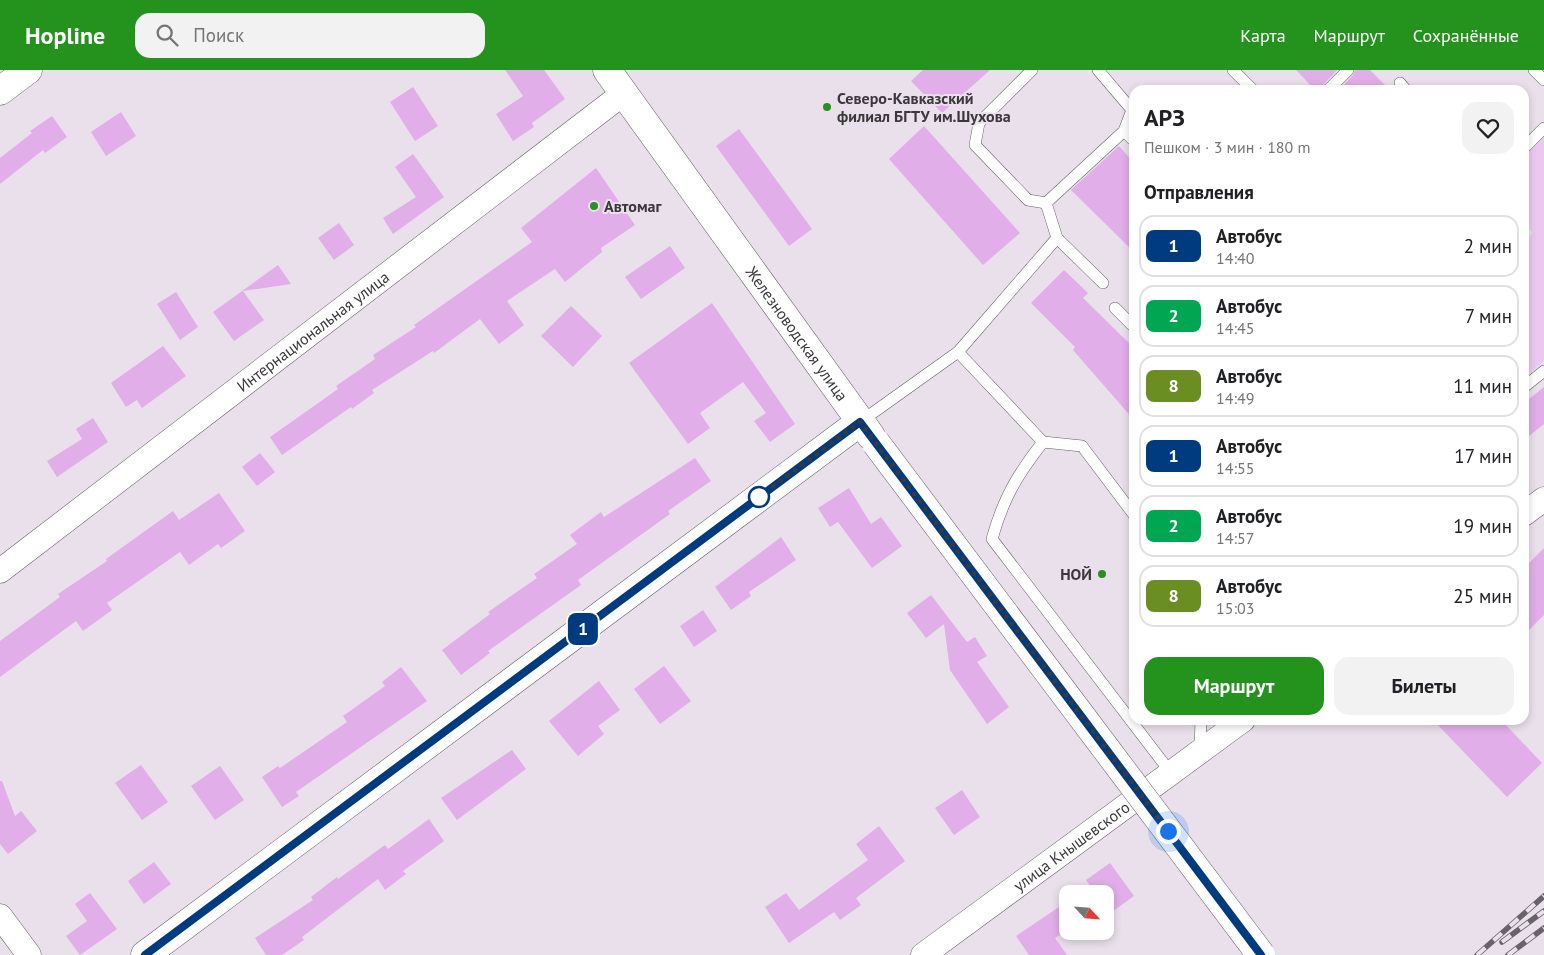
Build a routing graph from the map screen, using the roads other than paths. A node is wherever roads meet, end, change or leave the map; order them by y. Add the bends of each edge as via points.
1 (28, 70) edge
2 (607, 70) edge
3 (1032, 70) edge
4 (1098, 70) edge
5 (1233, 70) edge
6 (1348, 70) edge
7 (1534, 70) edge
8 (1544, 80) edge
9 (1248, 85) edge
10 (1333, 85) edge
11 (0, 91) edge
12 (624, 93) junction
13 (1129, 106) edge
14 (1129, 120) edge
15 (1544, 128) edge
16 (1124, 131) junction
17 (1129, 136) edge
18 (1529, 143) edge
19 (1046, 203) junction
20 (1057, 238) junction
21 (1103, 283) dead end
22 (1115, 308) dead end
23 (1129, 322) edge
24 (958, 352) junction
25 (1544, 371) edge
26 (1529, 382) edge
27 (868, 432) junction
28 (1043, 442) junction
29 (1544, 499) edge
30 (1129, 508) edge
31 (1529, 510) edge
32 (0, 571) edge
33 (1129, 719) edge
34 (1133, 725) edge
35 (1201, 725) edge
36 (1236, 725) edge
37 (1200, 752) junction
38 (1170, 773) junction
39 (0, 916) edge
40 (29, 955) edge
41 (145, 955) edge
42 (923, 955) edge
43 (1261, 955) edge

1 - 11 main road
2 - 12 main road, Железноводская улица
3 - 19 lane via 979,123 975,145 1028,200
4 - 13 lane
5 - 9 lane
6 - 10 lane
7 - 8 lane
12 - 27 main road, Железноводская улица
12 - 32 street, Интернациональная улица
14 - 16 lane
15 - 18 lane
16 - 17 lane
16 - 19 lane
19 - 20 lane
20 - 21 lane
20 - 24 lane
22 - 23 lane
24 - 27 lane
24 - 28 lane
25 - 26 lane
27 - 41 main road
27 - 43 main road, Железноводская улица, bridge
28 - 30 lane via 1082,446
28 - 33 lane via 1022,468 1001,507 992,539
29 - 31 street
34 - 38 lane
35 - 37 lane
36 - 37 street, улица Кнышевского
37 - 38 street, улица Кнышевского
38 - 42 street, улица Кнышевского
39 - 40 street

